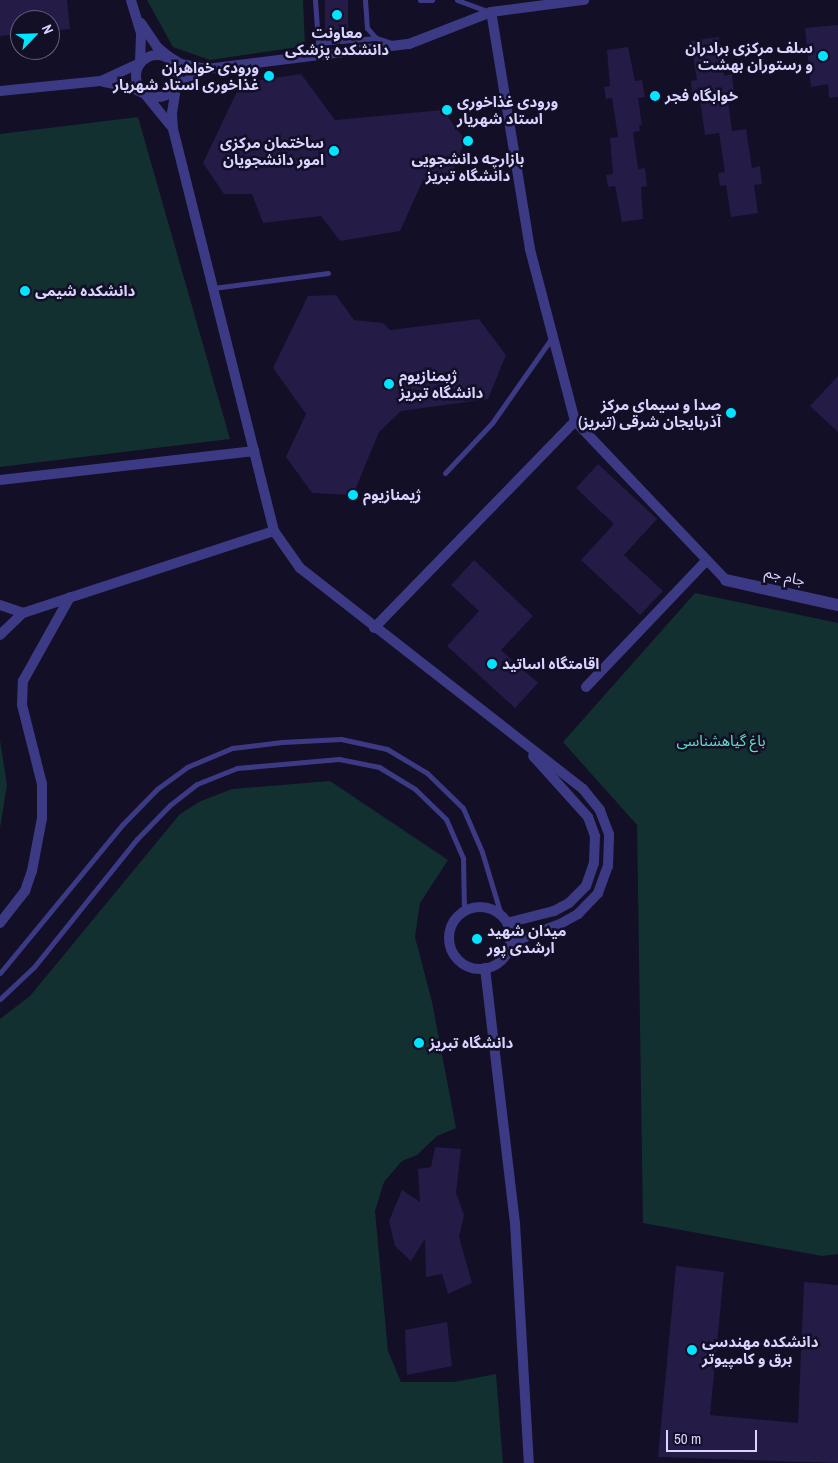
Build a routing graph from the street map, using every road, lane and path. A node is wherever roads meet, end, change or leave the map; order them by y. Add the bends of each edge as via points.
1 (131, 0) edge
2 (315, 0) edge
3 (365, 0) edge
4 (420, 0) edge
5 (432, 0) edge
6 (457, 0) edge
7 (584, 0) edge
8 (491, 12) junction
9 (139, 20) junction
10 (376, 38) junction
11 (409, 44) junction
12 (168, 56) junction
13 (140, 63) junction
14 (207, 69) junction
15 (101, 81) junction
16 (176, 87) junction
17 (0, 91) edge
18 (145, 94) junction
19 (173, 130) junction
20 (328, 273) dead end
21 (213, 288) junction
22 (551, 338) junction
23 (575, 421) junction
24 (254, 451) junction
25 (445, 473) dead end
26 (0, 480) edge
27 (274, 531) junction
28 (707, 560) junction
29 (726, 580) joint
30 (70, 597) junction
31 (0, 605) edge
32 (838, 605) edge
33 (22, 613) junction
34 (374, 628) junction
35 (0, 634) edge
36 (586, 687) dead end
37 (510, 732) junction
38 (464, 911) junction
39 (504, 919) junction
40 (0, 923) edge
41 (510, 943) junction
42 (485, 968) junction
43 (0, 973) edge
44 (0, 999) edge
45 (529, 1463) edge

1 - 9 street
2 - 10 lane via 318,43
3 - 10 lane via 367,28
4 - 5 lane
6 - 8 lane
7 - 8 street
8 - 11 street
8 - 22 street via 530,249
9 - 12 street via 157,47
9 - 13 street
10 - 11 lane via 388,43
11 - 14 street
12 - 13 street via 152,55
12 - 14 street via 182,64
12 - 16 street via 179,74
13 - 15 street
13 - 18 street via 137,83
14 - 16 street
15 - 17 street
15 - 18 street
16 - 18 street via 166,96
16 - 19 street
18 - 19 street
19 - 21 street
20 - 21 lane
21 - 24 street
22 - 23 street
22 - 25 lane via 492,423
23 - 28 street
23 - 34 street
24 - 26 street
24 - 27 street
27 - 30 street
27 - 34 street via 300,568
28 - 29 street
28 - 36 street
29 - 32 street, جام جم
30 - 33 street
30 - 40 street via 23,681 22,705 42,784 42,818 25,891
31 - 33 street
33 - 35 street
34 - 37 street
37 - 39 street via 574,798 588,817 595,836 594,863 586,886 569,903 554,911
37 - 41 street via 583,789 600,810 609,834 608,866 598,893 578,914
38 - 39 street via 482,907
38 - 42 street via 452,925 450,944 459,960 476,968
38 - 44 lane via 463,858 446,819 415,789 380,767 339,759 237,768 197,784 170,805 137,838 34,967
39 - 41 street
39 - 43 lane via 482,852 463,808 427,773 387,749 341,739 282,742 232,748 187,767 157,790 122,825
41 - 42 street via 502,959
42 - 45 street via 515,1223

